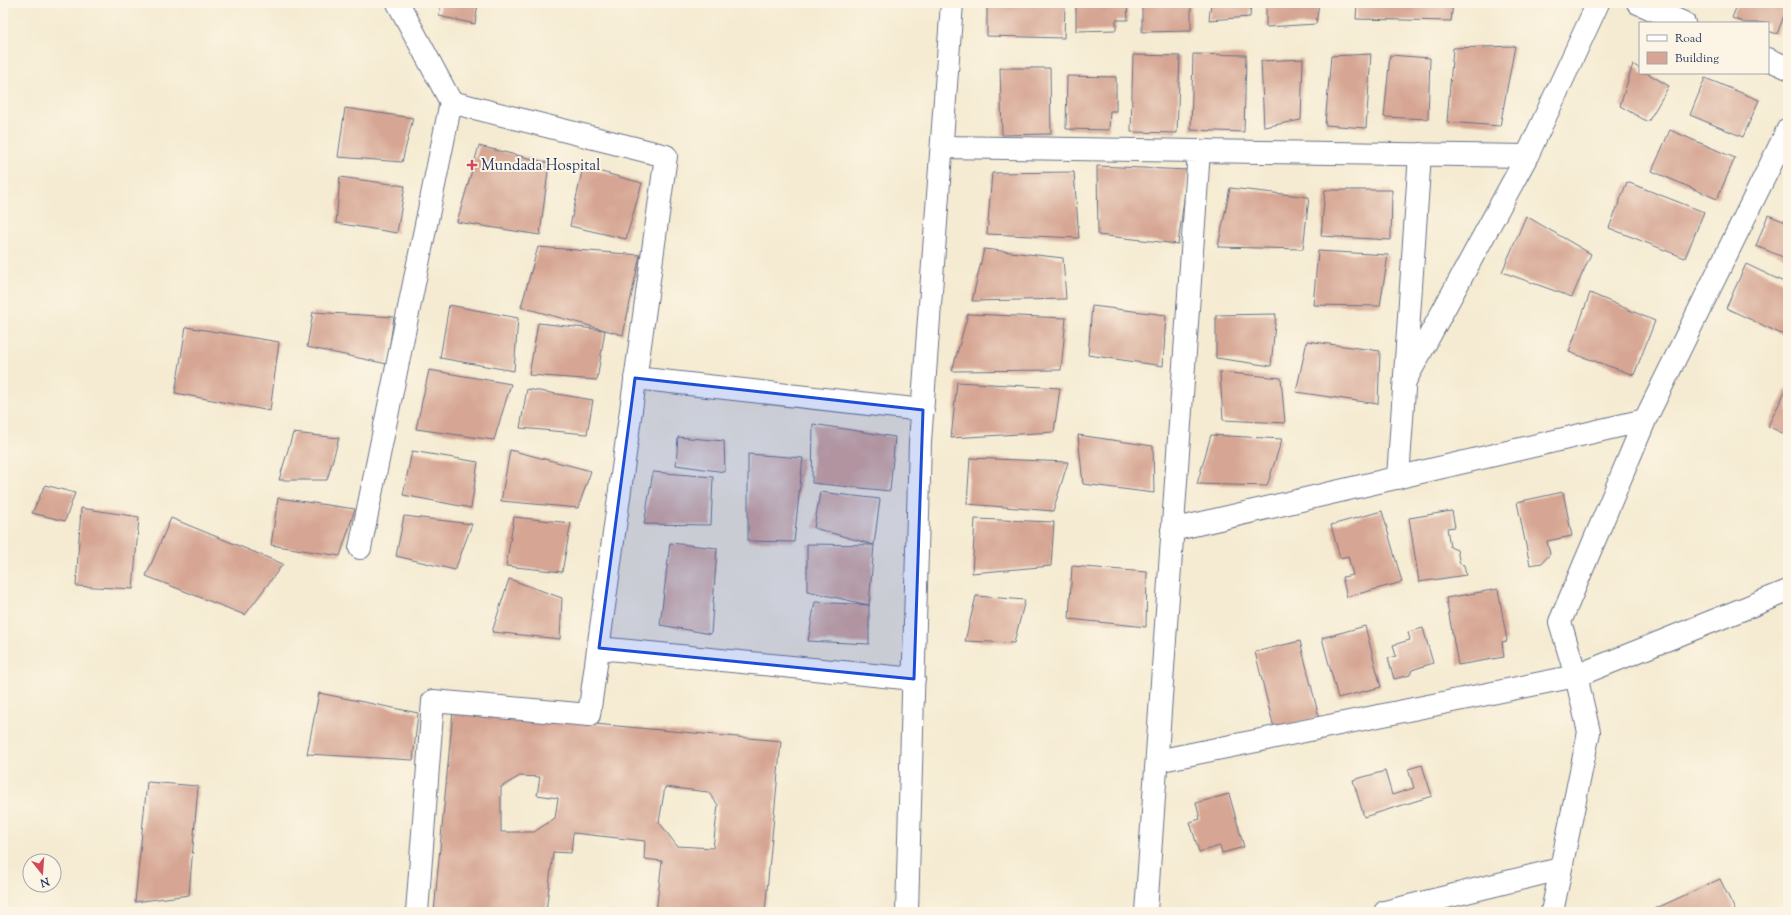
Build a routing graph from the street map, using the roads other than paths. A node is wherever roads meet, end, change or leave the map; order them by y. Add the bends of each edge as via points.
1 (398, 3) edge
2 (952, 3) edge
3 (1598, 3) edge
4 (1638, 3) edge
5 (1682, 22) edge
6 (1769, 59) edge
7 (1788, 68) edge
8 (450, 102) junction
9 (1788, 128) edge
10 (942, 147) junction
11 (1199, 151) junction
12 (1420, 154) junction
13 (1527, 156) junction
14 (636, 378) junction
15 (1405, 381) junction
16 (922, 410) junction
17 (1646, 420) junction
18 (1398, 478) junction
19 (1172, 530) junction
20 (360, 548) dead end
21 (1788, 592) edge
22 (599, 648) junction
23 (1576, 676) junction
24 (914, 679) junction
25 (1157, 761) junction
26 (1560, 869) junction
27 (417, 912) edge
28 (907, 912) edge
29 (1146, 912) edge
30 (1385, 912) edge
31 (1552, 912) edge

1 - 8 street
2 - 10 street
3 - 13 street
4 - 5 street
6 - 7 street
8 - 14 street via 666,156
8 - 20 street
9 - 17 street
10 - 11 street
10 - 16 street
11 - 12 street
11 - 19 street
12 - 13 street
12 - 15 street
13 - 15 street
14 - 16 street
14 - 22 street
15 - 18 street
16 - 24 street
17 - 18 street
17 - 23 street via 1560,622
18 - 19 street
19 - 25 street
21 - 23 street
22 - 24 street
22 - 27 street via 590,715 433,701
23 - 25 street
23 - 26 street via 1589,732
24 - 28 street
25 - 29 street
26 - 30 street
26 - 31 street

